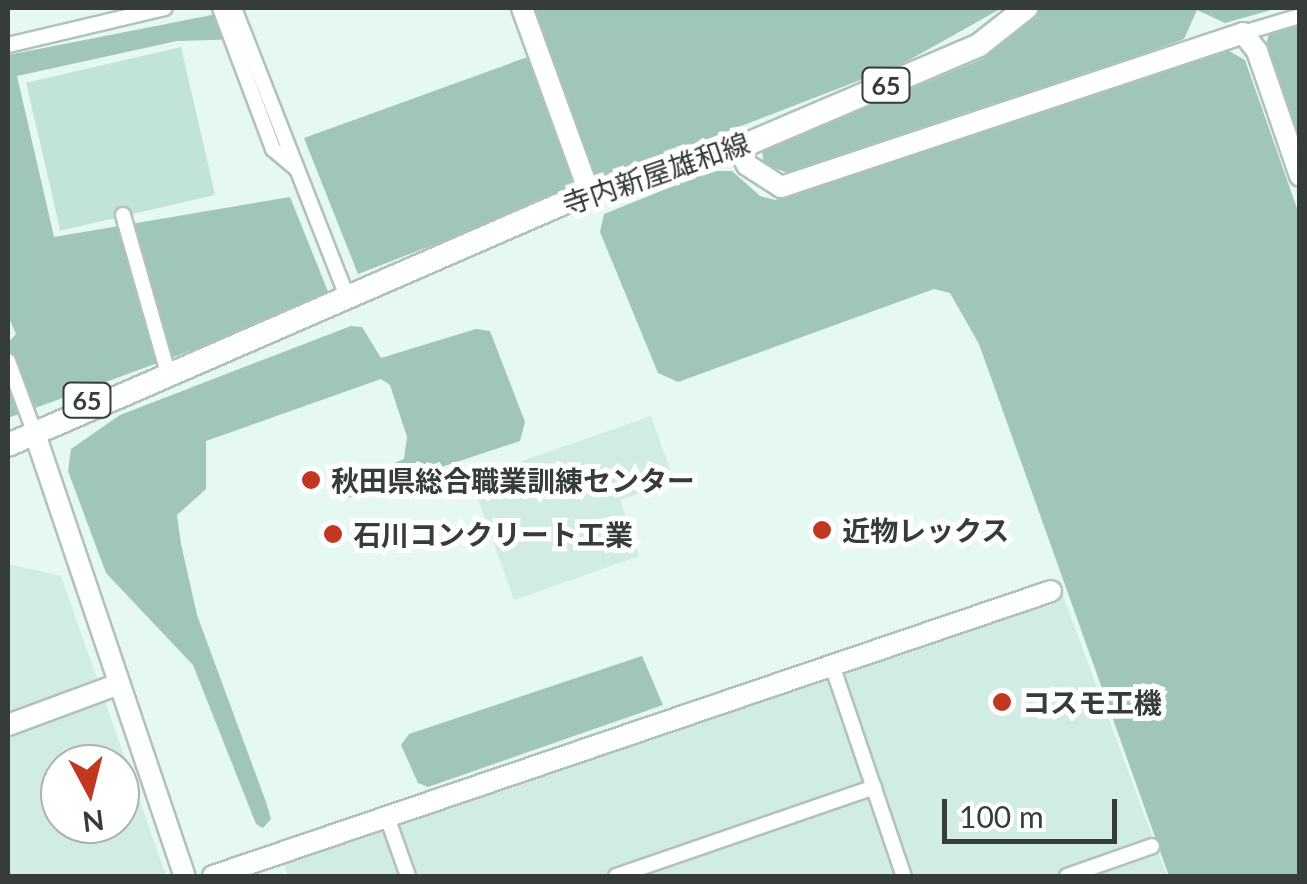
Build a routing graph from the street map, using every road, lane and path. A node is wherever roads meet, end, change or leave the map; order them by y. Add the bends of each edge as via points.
1 (165, 8) edge
2 (220, 8) edge
3 (234, 8) edge
4 (522, 8) edge
5 (1026, 8) edge
6 (1300, 16) edge
7 (1243, 33) junction
8 (8, 45) edge
9 (738, 148) junction
10 (297, 168) junction
11 (1300, 176) edge
12 (589, 192) junction
13 (123, 216) dead end
14 (347, 296) junction
15 (8, 361) edge
16 (168, 374) junction
17 (8, 388) edge
18 (32, 428) junction
19 (8, 430) edge
20 (8, 445) edge
21 (1051, 591) dead end
22 (832, 668) junction
23 (119, 684) junction
24 (8, 725) edge
25 (874, 787) junction
26 (387, 817) junction
27 (1152, 846) dead end
28 (185, 876) edge
29 (213, 876) edge
30 (408, 876) edge
31 (616, 876) edge
32 (904, 876) edge
33 (1067, 876) edge

1 - 8 street
2 - 10 street via 273,149
3 - 10 street
4 - 12 street
5 - 9 main road, 寺内新屋雄和線 / 65 via 980,45
6 - 7 street
7 - 9 street via 781,187 747,165
7 - 11 street via 1257,52
9 - 12 main road, 寺内新屋雄和線 / 65
10 - 14 street
12 - 14 main road, 寺内新屋雄和線 / 65
13 - 16 street
14 - 16 main road, 寺内新屋雄和線 / 65
15 - 18 street
16 - 18 main road, 寺内新屋雄和線 / 65
17 - 18 street
18 - 19 main road, 寺内新屋雄和線 / 65
18 - 20 main road, 寺内新屋雄和線 / 65
18 - 23 street
21 - 22 street
22 - 25 street
22 - 26 street
23 - 24 street
23 - 28 street
25 - 31 street
25 - 32 street
26 - 29 street
26 - 30 street
27 - 33 street

